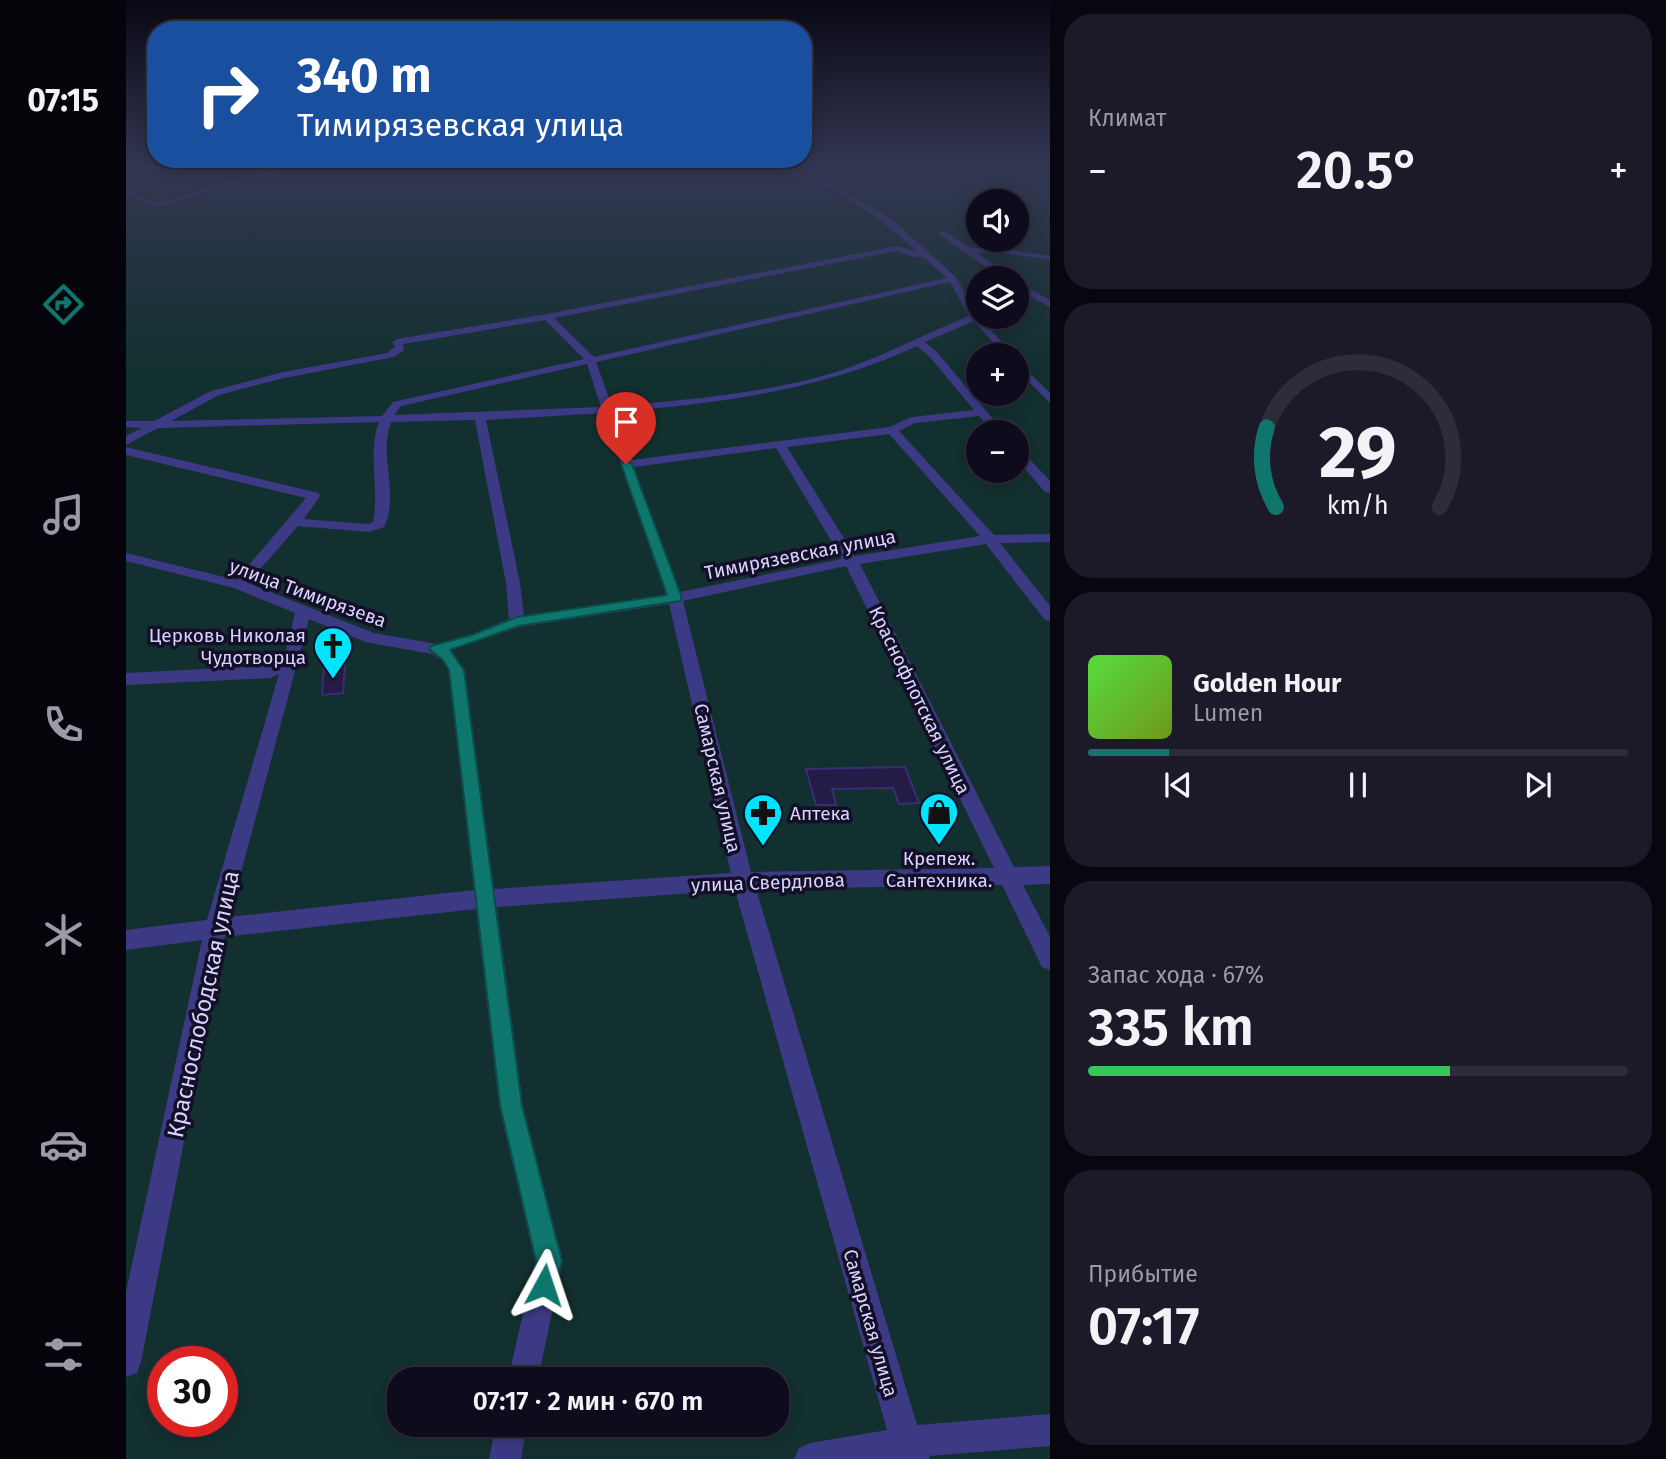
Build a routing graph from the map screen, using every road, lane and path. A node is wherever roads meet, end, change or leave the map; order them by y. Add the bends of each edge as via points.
1 (903, 233) edge
2 (944, 233) edge
3 (966, 249) edge
4 (971, 252) edge
5 (1012, 252) edge
6 (928, 254) junction
7 (1050, 258) edge
8 (990, 266) edge
9 (953, 279) junction
10 (1029, 292) edge
11 (966, 301) edge
12 (1050, 304) edge
13 (547, 317) junction
14 (966, 321) edge
15 (986, 329) edge
16 (916, 341) junction
17 (998, 343) edge
18 (590, 359) junction
19 (1029, 376) edge
20 (1050, 400) edge
21 (610, 411) junction
22 (980, 413) junction
23 (383, 418) junction
24 (480, 418) junction
25 (987, 420) edge
26 (126, 424) edge
27 (158, 425) junction
28 (892, 430) junction
29 (126, 446) edge
30 (780, 446) junction
31 (626, 464) junction
32 (1029, 466) edge
33 (1050, 489) edge
34 (295, 522) junction
35 (1050, 538) edge
36 (990, 539) junction
37 (126, 557) edge
38 (851, 561) junction
39 (239, 585) junction
40 (675, 598) junction
41 (303, 608) junction
42 (1050, 616) edge
43 (517, 622) junction
44 (436, 649) junction
45 (292, 658) junction
46 (126, 679) edge
47 (1050, 875) edge
48 (1008, 877) junction
49 (743, 881) junction
50 (486, 900) junction
51 (215, 928) junction
52 (126, 940) edge
53 (1050, 960) edge
54 (126, 1362) edge
55 (526, 1367) edge
56 (1050, 1430) edge
57 (509, 1437) edge
58 (910, 1451) edge
59 (505, 1459) edge
60 (810, 1459) edge

1 - 6 street
2 - 3 street
4 - 8 street
5 - 7 street
6 - 9 street
6 - 13 street via 897,248
9 - 11 street
9 - 18 street
10 - 12 street
13 - 18 street, Самарская улица
13 - 27 street via 397,342 400,348 390,355 215,393
14 - 16 street
15 - 17 street
16 - 21 street via 884,358 820,380
16 - 22 street via 933,354
18 - 21 street, Самарская улица
18 - 23 street via 397,404
19 - 20 street
21 - 24 street
21 - 31 street, Самарская улица
22 - 25 street
22 - 28 street via 912,420
23 - 24 street
23 - 27 street
23 - 34 street via 378,464 385,506 379,524 369,528
24 - 43 street
26 - 27 street
27 - 29 street
28 - 30 street
28 - 36 street
29 - 34 street via 314,496
30 - 31 street
30 - 38 street, Краснофлотская улица
31 - 40 street, Самарская улица
32 - 33 street
34 - 39 street
35 - 36 street, Тимирязевская улица
36 - 38 street, Тимирязевская улица
36 - 42 street
37 - 39 street, улица Тимирязева
38 - 40 street, Тимирязевская улица
38 - 48 street, Краснофлотская улица
39 - 41 street, улица Тимирязева
40 - 43 street, Тимирязевская улица
40 - 49 street, Самарская улица
41 - 44 street, улица Тимирязева via 371,638
41 - 45 street, Краснослободская улица
43 - 44 street, Тимирязевская улица
44 - 50 street via 448,656 457,670
45 - 46 street via 270,672
45 - 51 street, Краснослободская улица
47 - 48 street, улица Свердлова
48 - 49 street, улица Свердлова
48 - 53 street, Краснофлотская улица
49 - 50 street, улица Свердлова
49 - 58 street, Самарская улица
50 - 51 street, улица Свердлова
50 - 55 street via 511,1105 549,1261
51 - 52 street, улица Свердлова
51 - 54 street, Краснослободская улица
56 - 58 street
57 - 59 street
58 - 60 street

